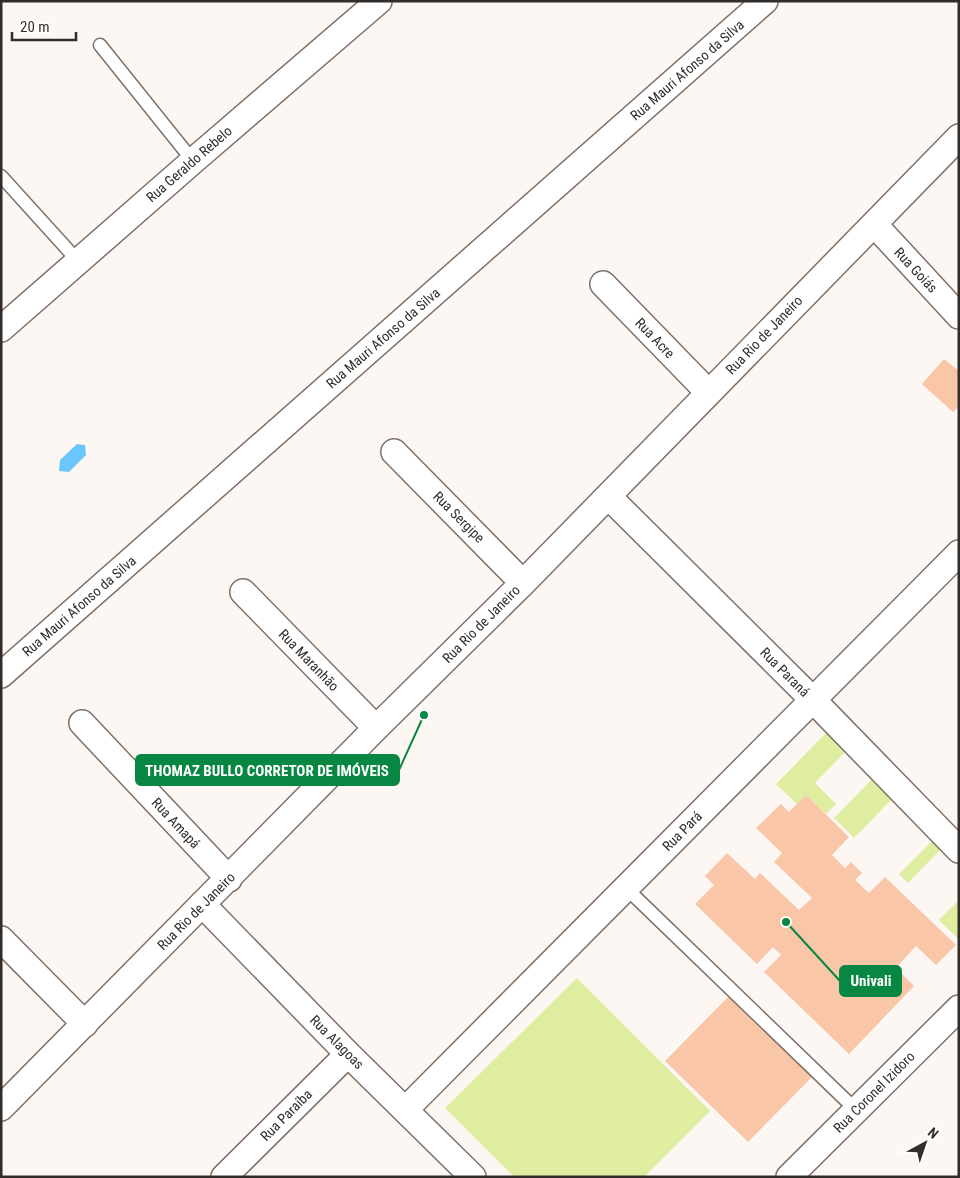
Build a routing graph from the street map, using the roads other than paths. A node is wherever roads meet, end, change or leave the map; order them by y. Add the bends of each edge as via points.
1 (379, 1) edge
2 (765, 1) edge
3 (100, 45) dead end
4 (959, 137) edge
5 (193, 161) junction
6 (1, 176) edge
7 (874, 224) junction
8 (78, 261) junction
9 (602, 284) dead end
10 (959, 316) edge
11 (1, 329) edge
12 (708, 392) junction
13 (394, 452) dead end
14 (608, 496) junction
15 (959, 554) edge
16 (523, 583) junction
17 (242, 592) dead end
18 (1, 675) edge
19 (813, 700) junction
20 (82, 723) dead end
21 (376, 728) junction
22 (959, 850) edge
23 (228, 879) junction
24 (626, 888) junction
25 (202, 904) junction
26 (1, 939) edge
27 (959, 1008) edge
28 (85, 1024) junction
29 (348, 1054) junction
30 (1, 1108) edge
31 (406, 1109) junction
32 (856, 1110) junction
33 (224, 1177) edge
34 (474, 1177) edge
35 (789, 1177) edge

1 - 5 street, Rua Geraldo Rebelo
2 - 18 street, Rua Mauri Afonso da Silva
3 - 5 lane
4 - 7 street, Rua Rio de Janeiro
5 - 8 street, Rua Geraldo Rebelo
6 - 8 lane
7 - 10 street, Rua Goiás
7 - 12 street, Rua Rio de Janeiro
8 - 11 street, Rua Geraldo Rebelo
9 - 12 street, Rua Acre
12 - 14 street, Rua Rio de Janeiro
13 - 16 street, Rua Sergipe
14 - 16 street, Rua Rio de Janeiro
14 - 19 street, Rua Paraná
15 - 19 street, Rua Pará
16 - 21 street, Rua Rio de Janeiro
17 - 21 street, Rua Maranhão
19 - 22 street, Rua Paraná
19 - 24 street, Rua Pará
20 - 23 street, Rua Amapá
21 - 23 street, Rua Rio de Janeiro
23 - 25 street, Rua Rio de Janeiro
24 - 31 street, Rua Pará
24 - 32 lane
25 - 28 street, Rua Rio de Janeiro
25 - 29 street, Rua Alagoas
26 - 28 street
27 - 32 street, Rua Coronel Izidoro
28 - 30 street, Rua Rio de Janeiro
29 - 31 street, Rua Alagoas
29 - 33 street, Rua Paraíba
31 - 34 street, Rua Alagoas
32 - 35 street, Rua Coronel Izidoro

